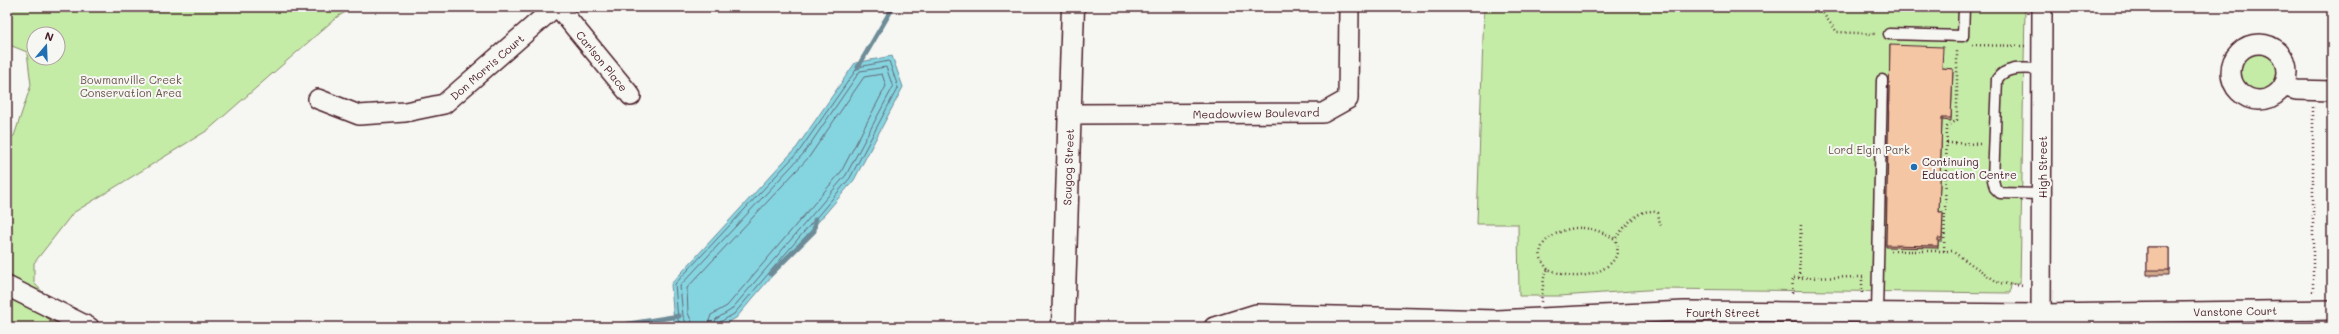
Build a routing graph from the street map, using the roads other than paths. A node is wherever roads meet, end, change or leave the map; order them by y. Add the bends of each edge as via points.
1 (555, 7) edge
2 (558, 7) edge
3 (1073, 7) edge
4 (1348, 7) edge
5 (1964, 7) edge
6 (2042, 7) edge
7 (1889, 34) road end
8 (2042, 70) junction
9 (1882, 80) dead end
10 (2283, 86) dead end
11 (2332, 91) edge
12 (631, 96) dead end
13 (318, 99) dead end
14 (1069, 114) junction
15 (2042, 194) junction
16 (7, 286) edge
17 (2332, 310) edge
18 (1877, 313) junction
19 (1775, 320) edge
20 (2041, 321) edge
21 (1340, 322) edge
22 (89, 327) edge
23 (1063, 327) edge
24 (1214, 327) edge

1 - 13 street, Don Morris Court via 444,104 406,112 358,115
2 - 12 street, Carlson Place
3 - 14 street, Scugog Street
4 - 14 street, Meadowview Boulevard via 1348,98 1323,113
5 - 7 lane via 1964,36 1958,40
6 - 8 street, High Street
8 - 15 street, High Street
8 - 15 lane via 2009,69 2002,72 1997,79 1993,180 1995,188 2000,193
9 - 18 lane
10 - 11 street via 2296,90
14 - 23 street, Scugog Street
15 - 20 street, High Street
16 - 22 street
17 - 20 street, Vanstone Court
18 - 19 street, Fourth Street
18 - 20 street, Fourth Street
19 - 21 street, Fourth Street via 1684,311 1540,319
21 - 24 street, Fourth Street via 1256,314

